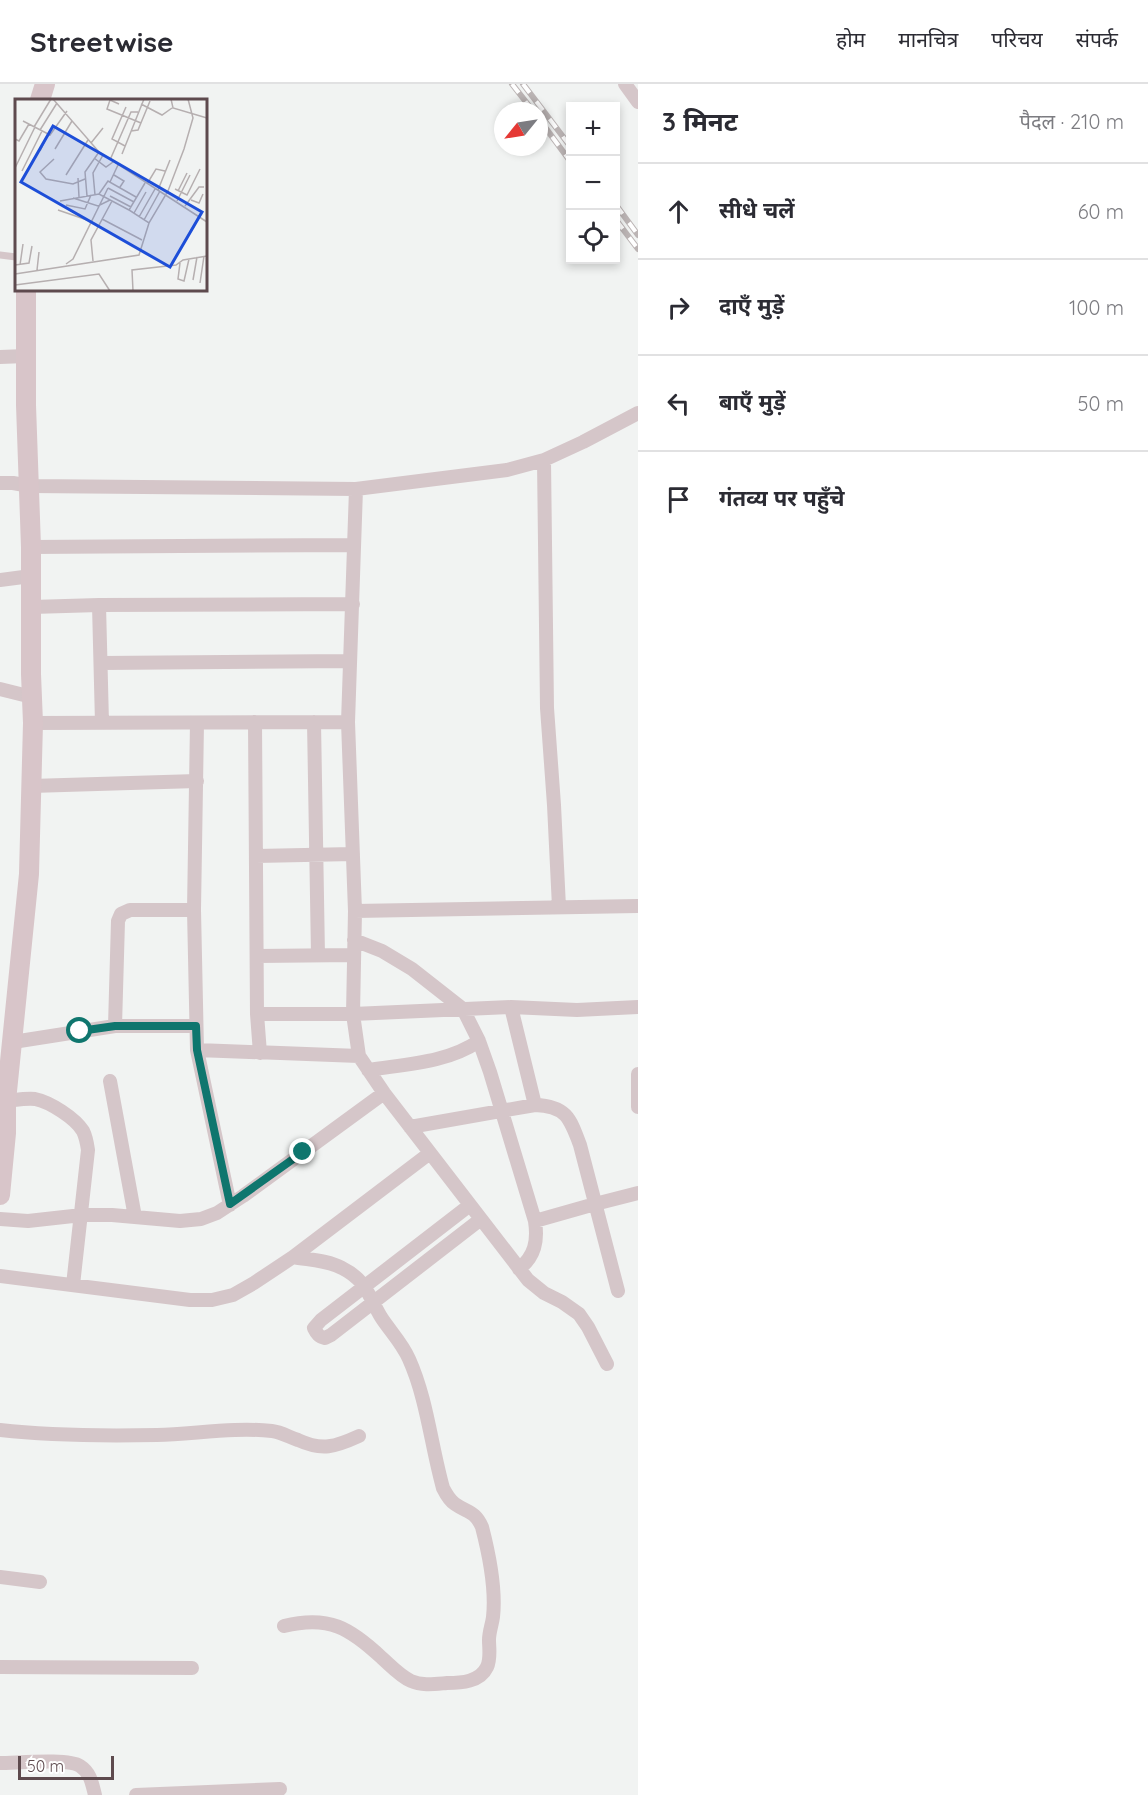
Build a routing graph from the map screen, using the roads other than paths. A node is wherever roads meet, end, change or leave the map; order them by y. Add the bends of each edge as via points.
1 (45, 84) edge
2 (627, 85) edge
3 (40, 99) edge
4 (638, 102) edge
5 (0, 255) edge
6 (15, 257) edge
7 (26, 291) edge
8 (26, 356) junction
9 (0, 357) edge
10 (638, 413) edge
11 (544, 460) junction
12 (0, 483) edge
13 (30, 486) junction
14 (356, 489) junction
15 (354, 545) junction
16 (31, 547) junction
17 (31, 576) junction
18 (0, 580) edge
19 (353, 604) junction
20 (99, 605) junction
21 (32, 608) junction
22 (349, 662) junction
23 (102, 663) junction
24 (0, 689) edge
25 (32, 697) junction
26 (255, 722) junction
27 (314, 722) junction
28 (348, 722) junction
29 (33, 723) junction
30 (102, 723) junction
31 (197, 723) junction
32 (197, 782) junction
33 (31, 786) junction
34 (316, 854) junction
35 (353, 854) junction
36 (256, 856) junction
37 (638, 906) edge
38 (559, 907) junction
39 (194, 910) junction
40 (355, 911) junction
41 (354, 940) junction
42 (318, 955) junction
43 (354, 955) junction
44 (257, 956) junction
45 (511, 1007) junction
46 (638, 1007) edge
47 (464, 1009) junction
48 (257, 1014) junction
49 (353, 1014) junction
50 (115, 1026) junction
51 (196, 1026) junction
52 (479, 1041) junction
53 (13, 1042) junction
54 (197, 1050) junction
55 (260, 1053) junction
56 (359, 1056) junction
57 (368, 1070) junction
58 (638, 1074) edge
59 (110, 1081) dead end
60 (384, 1093) junction
61 (6, 1101) junction
62 (534, 1105) junction
63 (638, 1107) edge
64 (501, 1110) junction
65 (410, 1127) junction
66 (3, 1134) edge
67 (430, 1154) junction
68 (638, 1193) edge
69 (0, 1195) edge
70 (230, 1204) junction
71 (595, 1204) junction
72 (470, 1205) junction
73 (82, 1215) junction
74 (135, 1217) junction
75 (481, 1219) junction
76 (0, 1220) edge
77 (535, 1221) junction
78 (292, 1257) junction
79 (519, 1269) junction
80 (0, 1276) edge
81 (73, 1285) junction
82 (366, 1286) junction
83 (618, 1292) dead end
84 (373, 1302) junction
85 (607, 1364) dead end
86 (0, 1430) edge
87 (359, 1436) dead end
88 (0, 1576) edge
89 (40, 1582) dead end
90 (285, 1626) dead end
91 (0, 1666) edge
92 (192, 1668) dead end
93 (0, 1763) edge
94 (280, 1790) dead end
95 (95, 1795) edge
96 (136, 1795) edge

1 - 3 street
2 - 4 street
5 - 6 lane
7 - 8 street
8 - 9 street
8 - 13 street
10 - 11 street
11 - 14 street via 507,470
11 - 38 street via 547,708
12 - 13 street
13 - 14 street
13 - 16 street
14 - 15 street
15 - 16 street
15 - 19 street
16 - 17 street
17 - 18 street
17 - 21 street
19 - 20 street
19 - 22 street
20 - 21 street
20 - 23 street
21 - 25 street
22 - 23 street
22 - 28 street
23 - 30 street
24 - 25 street
25 - 29 street
26 - 27 street
26 - 31 street
26 - 36 street
27 - 28 street
27 - 34 street
28 - 35 street
29 - 30 street
29 - 33 street
30 - 31 street
31 - 32 street
32 - 33 street
32 - 39 street
33 - 53 street via 29,874
34 - 35 street
34 - 36 street
34 - 42 street
35 - 40 street
36 - 44 street
37 - 38 street
38 - 40 street
39 - 50 street via 130,910 121,914
39 - 51 street
40 - 41 street
41 - 43 street
41 - 47 street via 412,969
42 - 43 street
42 - 44 street
43 - 49 street
44 - 48 street
45 - 46 street
45 - 47 street
45 - 62 street
47 - 49 street
47 - 52 street
48 - 49 street
48 - 55 street
49 - 56 street
50 - 51 street
50 - 53 street
51 - 54 street
52 - 57 street via 451,1056
52 - 64 street
53 - 61 street
54 - 55 street
54 - 70 street
55 - 56 street
56 - 57 street
57 - 60 street
58 - 63 street
59 - 74 street
60 - 65 street
60 - 70 street
61 - 66 street
61 - 73 street via 26,1098 49,1103 82,1129 88,1150
62 - 64 street
62 - 71 street via 549,1105 561,1111 572,1124
64 - 65 street
64 - 77 street
65 - 67 street
66 - 69 street
67 - 72 street
67 - 78 street
68 - 71 street
70 - 74 street via 201,1219
71 - 77 street
71 - 83 street
72 - 75 street
72 - 82 street
73 - 74 street
73 - 76 street
73 - 81 street
75 - 79 street
75 - 84 street
77 - 79 street via 535,1251
78 - 81 street via 233,1295 212,1300
78 - 82 street via 341,1267
79 - 85 street via 544,1293 579,1314
80 - 81 street
82 - 84 street
82 - 84 street via 314,1328 325,1338
84 - 90 street via 409,1359 423,1400 443,1488 448,1498 479,1519 482,1527 494,1598 488,1666 471,1681 423,1684 395,1670 364,1641 341,1627 304,1621
86 - 87 street via 157,1435 252,1429 278,1432 312,1447 328,1448
88 - 89 street
91 - 92 street
93 - 95 street via 66,1762 80,1766 90,1776
94 - 96 street

